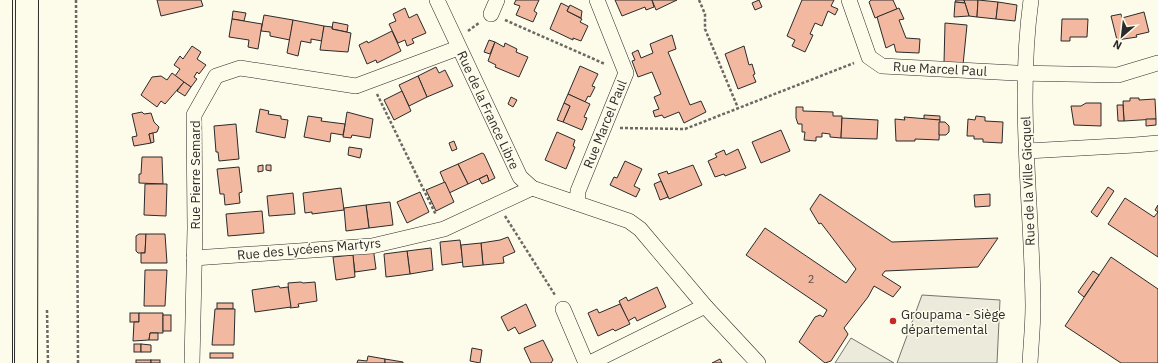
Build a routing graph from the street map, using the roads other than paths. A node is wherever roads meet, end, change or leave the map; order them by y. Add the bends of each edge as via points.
1 (1, 0) edge
2 (27, 0) edge
3 (437, 0) edge
4 (597, 0) edge
5 (849, 0) edge
6 (1031, 0) edge
7 (455, 41) junction
8 (1158, 62) edge
9 (1026, 73) junction
10 (1158, 143) edge
11 (1027, 151) junction
12 (532, 188) junction
13 (577, 203) junction
14 (194, 258) junction
15 (705, 306) junction
16 (563, 309) road end
17 (1, 363) edge
18 (26, 363) edge
19 (192, 363) edge
20 (586, 363) edge
21 (590, 363) edge
22 (758, 363) edge
23 (1030, 363) edge

1 - 17 highway
2 - 18 highway
3 - 7 street, Rue de la France Libre
4 - 13 street, Rue Marcel Paul via 626,73 602,128 578,192
5 - 9 street, Rue Marcel Paul via 870,57 882,66
6 - 9 street, Rue de la Ville Gicquel via 1026,33
7 - 12 street, Rue de la France Libre via 520,177
7 - 14 street, Rue Pierre Semard via 356,86 240,68 216,76 194,115
8 - 9 street, Rue Marcel Paul via 1118,75
9 - 11 street, Rue de la Ville Gicquel
10 - 11 street
11 - 23 street, Rue de la Ville Gicquel via 1033,306
12 - 13 street, Rue de la France Libre
12 - 14 street, Rue des Lycéens Martyrs via 444,229 372,246
13 - 15 street, Rue de la France Libre via 629,221 640,229
14 - 19 street, Rue Pierre Semard
15 - 21 street
15 - 22 street, Rue de la France Libre
16 - 20 street

